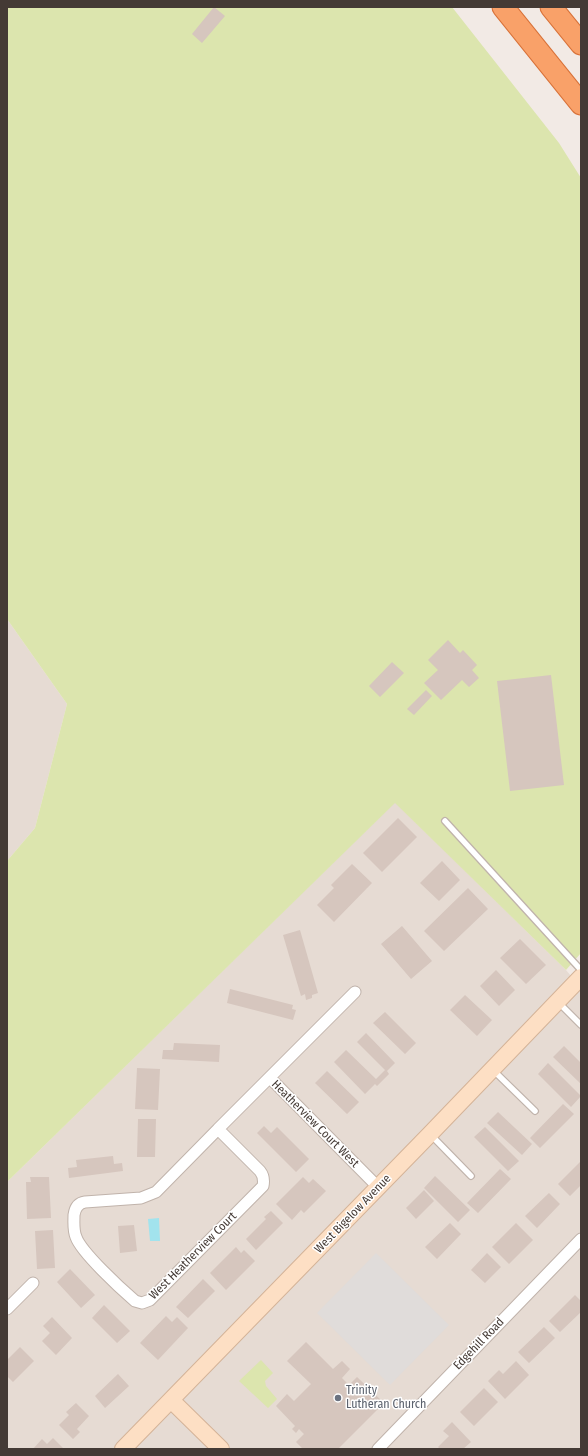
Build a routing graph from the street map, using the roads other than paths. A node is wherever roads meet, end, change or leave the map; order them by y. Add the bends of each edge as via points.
1 (503, 7) edge
2 (551, 7) edge
3 (581, 44) edge
4 (581, 104) edge
5 (445, 821) dead end
6 (581, 970) edge
7 (581, 977) edge
8 (354, 992) dead end
9 (558, 1002) junction
10 (581, 1025) edge
11 (493, 1069) junction
12 (270, 1078) junction
13 (535, 1112) dead end
14 (218, 1129) junction
15 (430, 1134) junction
16 (471, 1176) dead end
17 (378, 1188) junction
18 (581, 1238) edge
19 (33, 1283) dead end
20 (7, 1309) edge
21 (171, 1400) junction
22 (123, 1449) edge
23 (221, 1449) edge
24 (378, 1449) edge

1 - 4 highway
2 - 3 highway
5 - 6 lane
7 - 9 street, West Bigelow Avenue
8 - 12 street
9 - 10 lane
9 - 11 street, West Bigelow Avenue
11 - 13 lane
11 - 15 street, West Bigelow Avenue
12 - 14 street, Heatherview Court West
12 - 17 street, Heatherview Court West
14 - 14 street, West Heatherview Court via 156,1192 141,1198 85,1202 76,1208 75,1236 82,1248 135,1301 142,1303 150,1300 263,1186 263,1174
15 - 16 lane
15 - 17 street, West Bigelow Avenue
17 - 21 street, West Bigelow Avenue
18 - 24 street, Edgehill Road
19 - 20 street
21 - 22 street, West Bigelow Avenue
21 - 23 street

